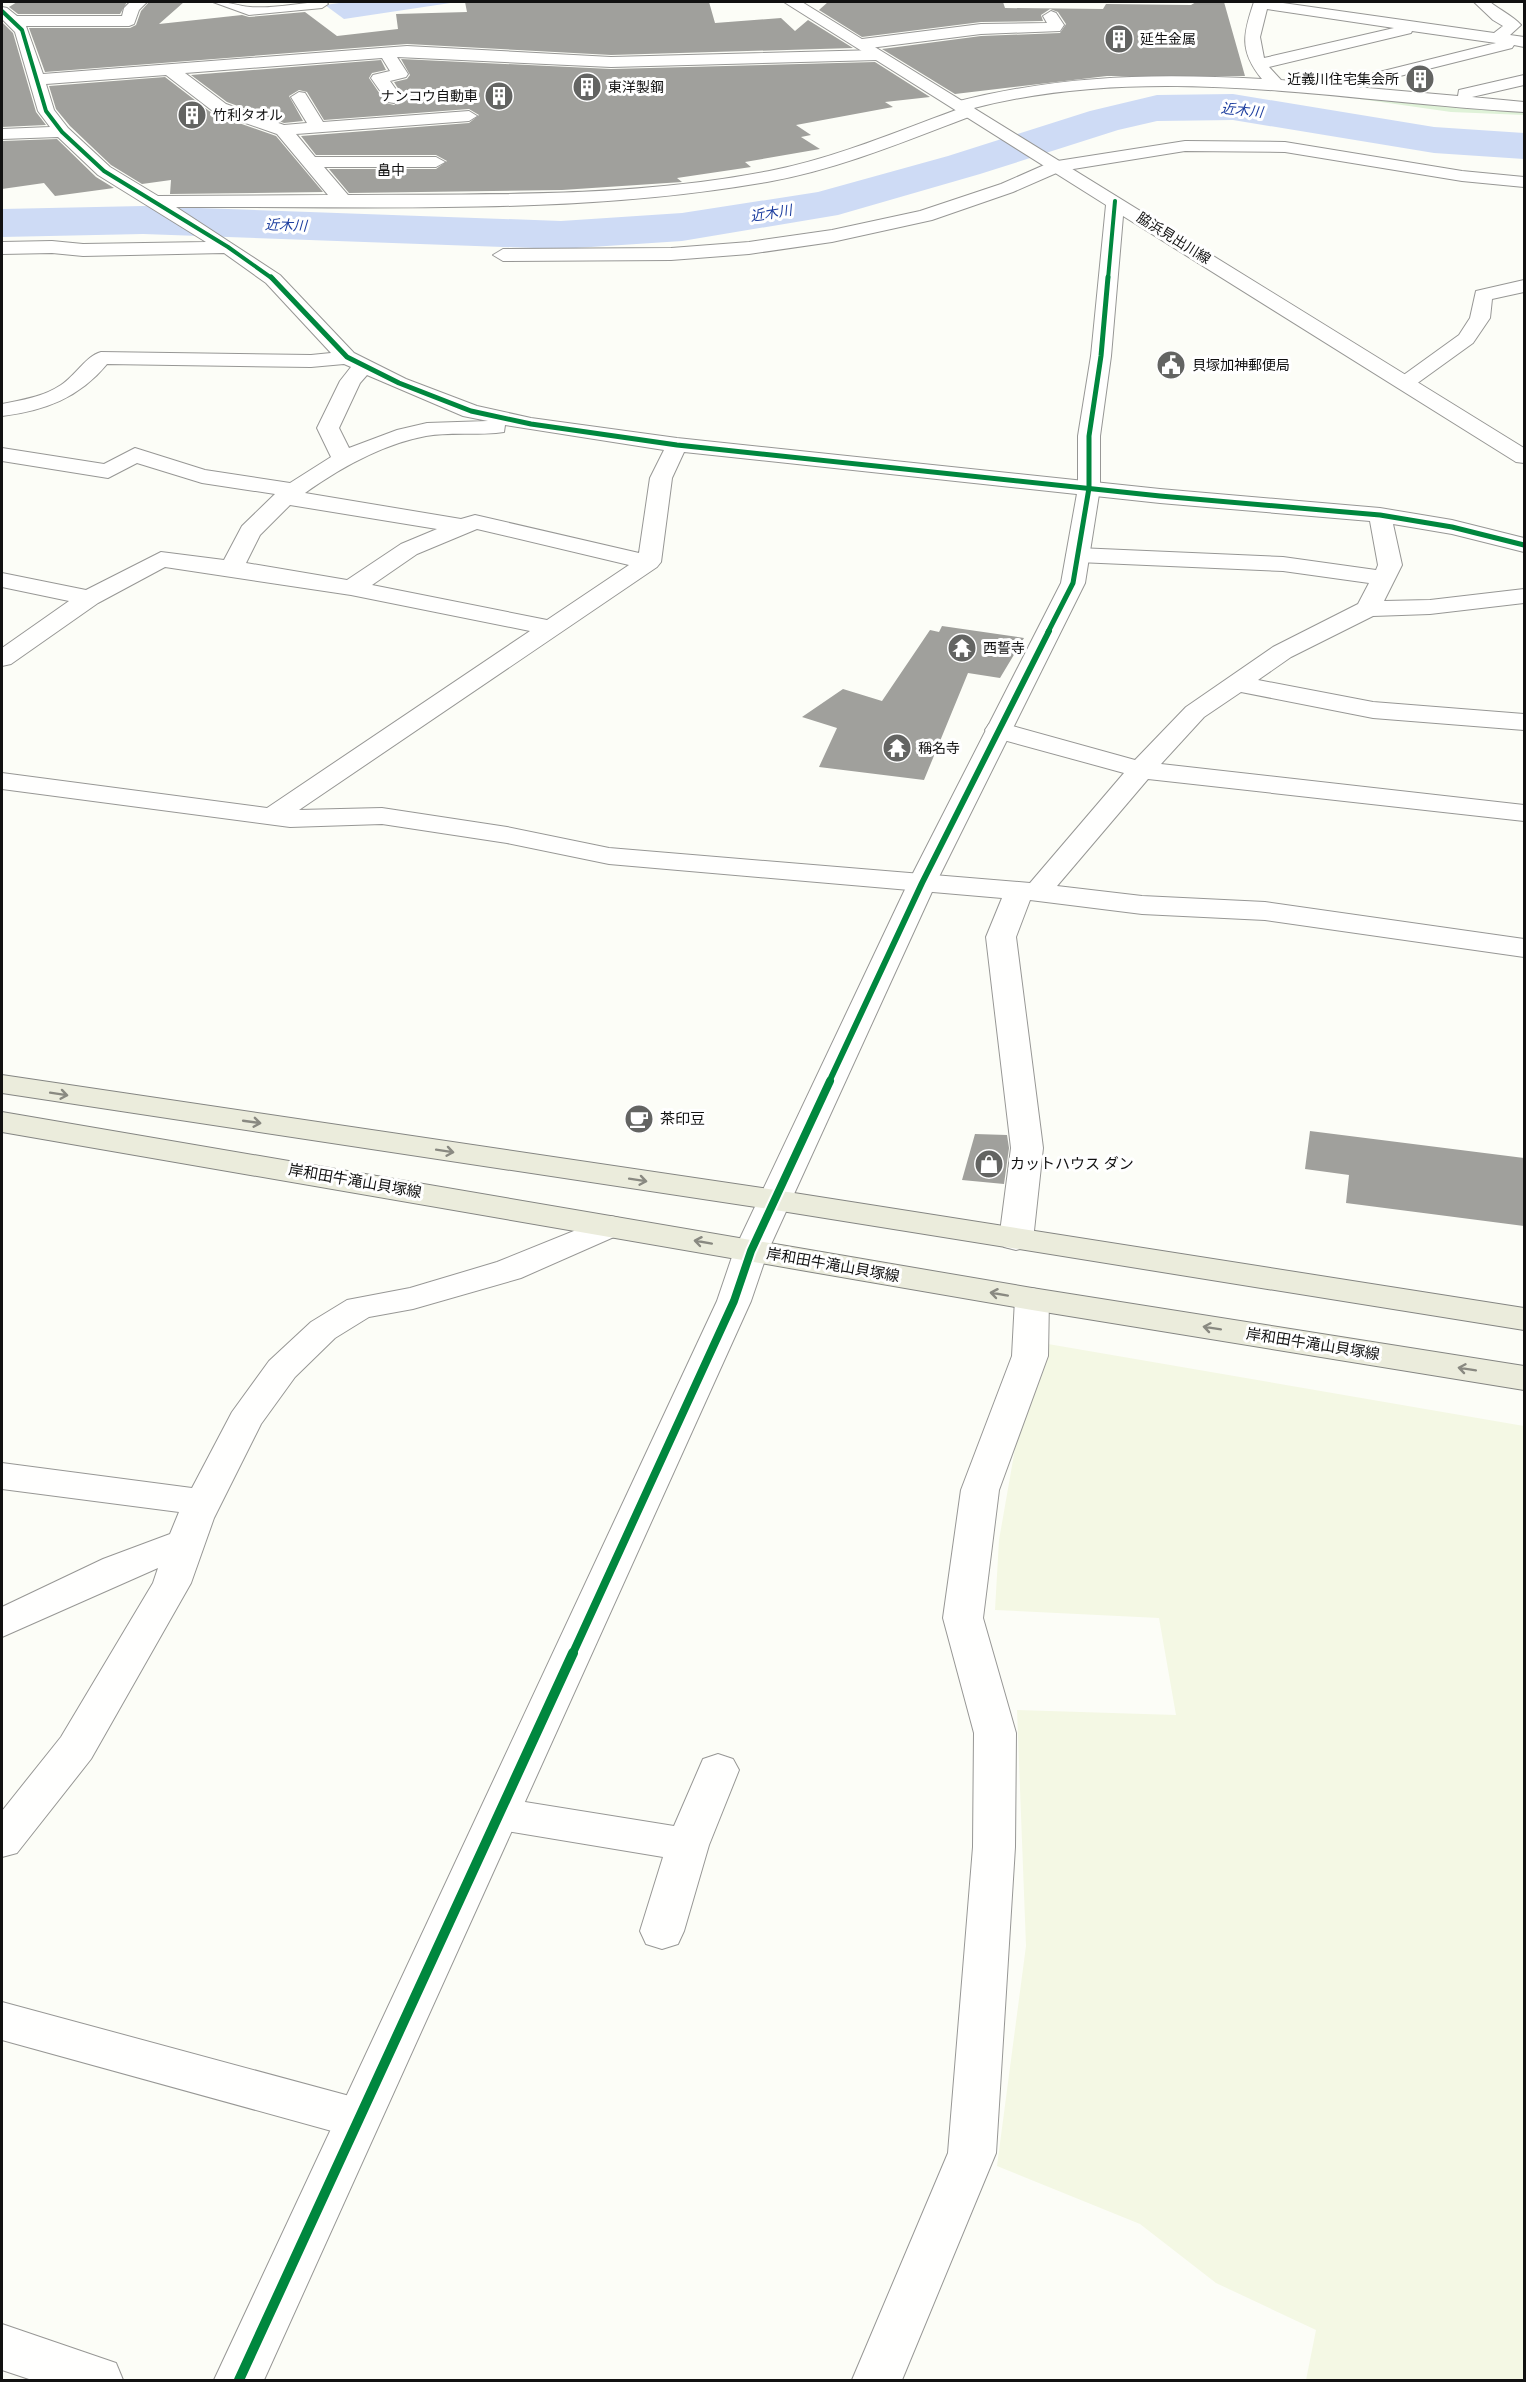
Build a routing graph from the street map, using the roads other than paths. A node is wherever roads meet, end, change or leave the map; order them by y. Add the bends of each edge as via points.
1 (139, 2) edge
2 (219, 2) edge
3 (792, 2) edge
4 (1482, 2) edge
5 (1261, 3) edge
6 (322, 4) dead end
7 (31, 5) dead end
8 (7, 16) edge
9 (1051, 16) dead end
10 (1421, 26) junction
11 (1497, 38) junction
12 (1522, 42) edge
13 (862, 44) junction
14 (386, 52) junction
15 (878, 55) junction
16 (1259, 63) junction
17 (169, 69) junction
18 (1383, 75) junction
19 (379, 78) junction
20 (36, 80) junction
21 (359, 80) dead end
22 (1524, 80) edge
23 (1276, 85) junction
24 (1327, 89) junction
25 (299, 97) dead end
26 (394, 98) dead end
27 (1412, 98) junction
28 (1468, 104) junction
29 (1524, 107) edge
30 (968, 110) junction
31 (469, 116) dead end
32 (382, 122) junction
33 (318, 127) junction
34 (283, 130) junction
35 (62, 132) junction
36 (2, 134) edge
37 (309, 162) junction
38 (414, 162) junction
39 (436, 162) dead end
40 (1056, 166) junction
41 (1524, 182) edge
42 (342, 200) junction
43 (1115, 201) junction
44 (158, 204) junction
45 (224, 245) junction
46 (2, 248) edge
47 (503, 255) dead end
48 (1524, 286) edge
49 (355, 361) junction
50 (1405, 383) junction
51 (2, 410) edge
52 (531, 424) junction
53 (677, 445) junction
54 (2, 454) edge
55 (1524, 457) edge
56 (343, 460) junction
57 (1089, 488) junction
58 (289, 493) junction
59 (1380, 515) junction
60 (465, 527) junction
61 (1524, 545) edge
62 (1078, 555) junction
63 (649, 562) junction
64 (232, 568) junction
65 (1383, 578) junction
66 (2, 580) edge
67 (351, 588) junction
68 (1524, 596) edge
69 (89, 598) junction
70 (1368, 609) junction
71 (550, 628) junction
72 (6, 652) edge
73 (1240, 684) junction
74 (1524, 722) edge
75 (998, 730) junction
76 (1141, 770) junction
77 (2, 781) edge
78 (1524, 813) edge
79 (273, 816) junction
80 (922, 883) junction
81 (1028, 892) junction
82 (1524, 948) edge
83 (2, 1084) edge
84 (2, 1122) edge
85 (775, 1200) junction
86 (610, 1226) junction
87 (1016, 1240) junction
88 (752, 1251) junction
89 (1032, 1299) junction
90 (1524, 1319) edge
91 (1524, 1378) edge
92 (2, 1476) edge
93 (204, 1502) junction
94 (187, 1542) junction
95 (2, 1623) edge
96 (718, 1770) dead end
97 (500, 1814) junction
98 (2, 1841) edge
99 (688, 1845) junction
100 (662, 1931) dead end
101 (2, 2021) edge
102 (357, 2118) junction
103 (2, 2347) edge
104 (98, 2380) edge
105 (238, 2380) edge
106 (877, 2380) edge

1 - 8 street via 132,8 129,21
2 - 6 lane via 249,11
3 - 13 street, 脇浜見出川線
4 - 11 street via 1513,24
5 - 10 street
5 - 16 street via 1251,46
7 - 8 street
8 - 20 street via 22,30
9 - 13 street via 1054,28 980,23
10 - 11 street
10 - 16 street
11 - 12 street
12 - 18 street
13 - 15 street, 脇浜見出川線
14 - 15 street via 611,63
14 - 17 street
14 - 19 street via 400,74
15 - 30 street, 脇浜見出川線
16 - 23 street
17 - 20 street
17 - 34 street via 220,108
18 - 24 street
18 - 27 street
19 - 21 street
19 - 26 street
20 - 35 street via 46,111
22 - 28 street via 1463,94
23 - 24 street
23 - 30 street via 1167,79 1088,81 1032,88
24 - 27 street
25 - 33 street
27 - 28 street
28 - 29 street
30 - 40 street, 脇浜見出川線
30 - 42 street via 847,157 735,182 552,198
31 - 32 street
32 - 33 street
32 - 38 street
33 - 34 street
34 - 37 street
35 - 36 street
35 - 44 street via 104,171
37 - 38 street
37 - 42 street
38 - 39 street
40 - 41 street via 1185,146 1252,145
40 - 43 street, 脇浜見出川線
40 - 47 street via 1007,188 925,216 832,236 671,254
42 - 44 street
43 - 50 street, 脇浜見出川線
43 - 57 street via 1101,356 1089,436
44 - 45 street
45 - 46 street via 83,250
45 - 49 street via 273,279
48 - 50 street via 1483,295 1480,318 1466,339
49 - 51 street via 101,358 86,378 69,391 50,400
49 - 52 street via 471,411
49 - 56 street via 328,428
50 - 55 street, 脇浜見出川線
52 - 53 street
52 - 56 street via 429,429
53 - 57 street
53 - 63 street via 661,478
54 - 58 street via 108,471 135,455 202,476
56 - 58 street
57 - 59 street
57 - 62 street
58 - 60 street
58 - 64 street via 253,528
59 - 61 street
59 - 65 street via 1390,565
60 - 63 street via 475,522
60 - 67 street via 410,549
62 - 65 street via 1283,564
62 - 75 street via 1073,584
63 - 71 street
64 - 67 street
64 - 69 street via 161,559
65 - 70 street
66 - 69 street
67 - 71 street
68 - 70 street via 1430,607
69 - 72 street
70 - 73 street via 1282,652
71 - 79 street
73 - 74 street via 1373,710
73 - 76 street via 1195,712
75 - 76 street
75 - 80 street
76 - 78 street
76 - 81 street
77 - 79 street
79 - 80 street via 382,816 609,856
80 - 81 street
80 - 85 street
81 - 82 street via 1142,905 1265,911
81 - 87 street via 1001,937 1027,1148
83 -> 85 main road
84 - 86 main road, 岸和田牛滝山貝塚線
85 - 87 main road
85 - 88 street
88 -> 86 main road, 岸和田牛滝山貝塚線
86 - 93 street via 509,1270 413,1298 359,1308 322,1330 282,1369 245,1421
87 - 90 main road
89 -> 88 main road, 岸和田牛滝山貝塚線
88 - 97 street via 734,1301
91 -> 89 main road, 岸和田牛滝山貝塚線
89 - 106 street via 1030,1356 980,1490 963,1618 995,1733 994,1847 972,2153
92 - 93 street
93 - 94 street
94 - 95 street via 117,1569
94 - 98 street via 172,1583 76,1748
96 - 99 street
97 - 99 street
97 - 102 street
99 - 100 street
101 - 102 street
102 - 105 street
103 - 104 street

